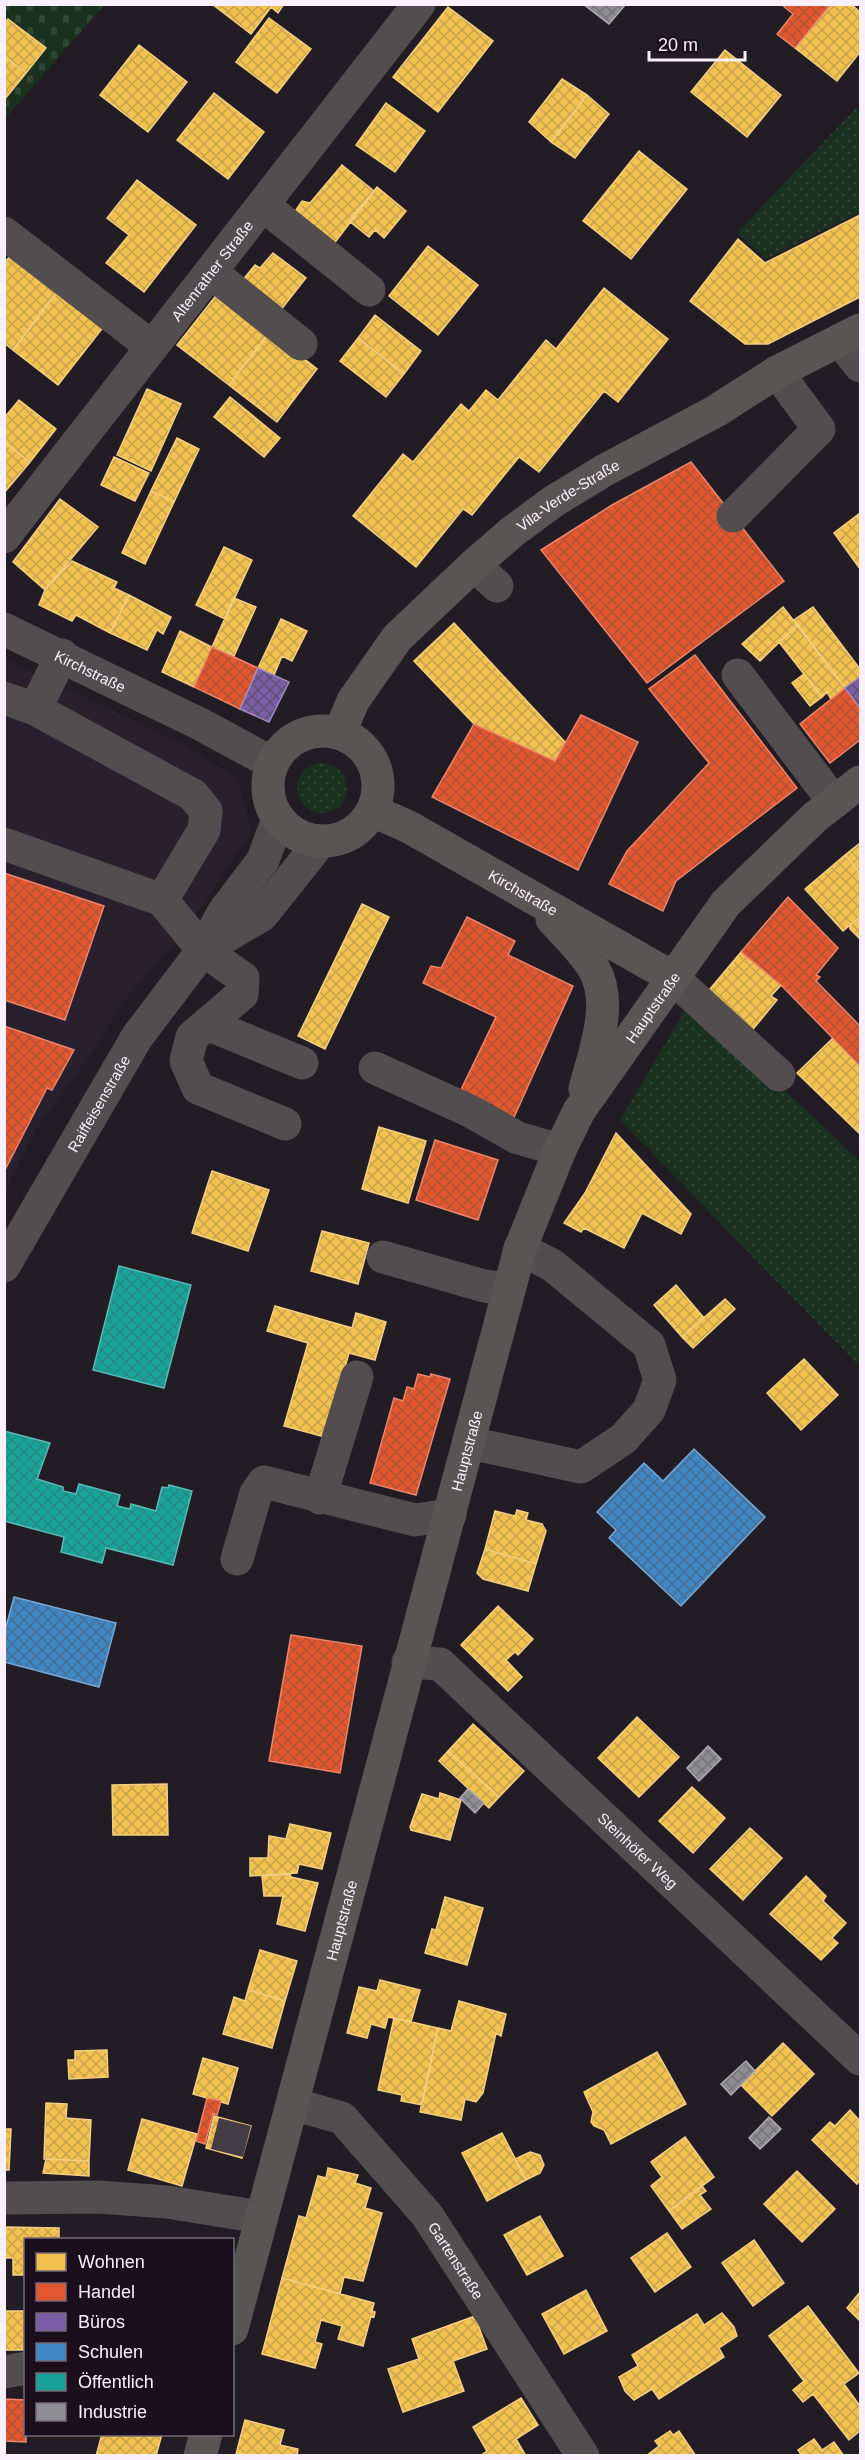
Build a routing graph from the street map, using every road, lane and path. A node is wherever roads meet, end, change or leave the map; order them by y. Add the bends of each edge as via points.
1 (419, 4) edge
2 (263, 204) junction
3 (4, 233) edge
4 (211, 272) junction
5 (369, 290) dead end
6 (850, 335) edge
7 (302, 344) dead end
8 (152, 347) junction
9 (861, 366) edge
10 (777, 372) junction
11 (733, 516) dead end
12 (4, 537) edge
13 (4, 629) edge
14 (62, 655) junction
15 (738, 675) dead end
16 (4, 698) edge
17 (35, 709) junction
18 (340, 732) junction
19 (272, 764) junction
20 (861, 782) edge
21 (834, 802) junction
22 (373, 811) junction
23 (278, 819) junction
24 (321, 841) junction
25 (4, 844) edge
26 (532, 897) junction
27 (162, 900) junction
28 (203, 950) junction
29 (672, 977) junction
30 (207, 1024) junction
31 (302, 1063) dead end
32 (375, 1068) dead end
33 (779, 1075) dead end
34 (579, 1111) junction
35 (285, 1124) dead end
36 (560, 1150) junction
37 (520, 1249) junction
38 (384, 1257) dead end
39 (4, 1266) edge
40 (509, 1288) junction
41 (357, 1377) dead end
42 (470, 1443) junction
43 (320, 1498) junction
44 (450, 1515) junction
45 (237, 1559) dead end
46 (408, 1662) junction
47 (861, 2059) edge
48 (293, 2104) junction
49 (4, 2199) edge
50 (261, 2217) junction
51 (234, 2321) edge
52 (24, 2368) edge
53 (4, 2372) edge
54 (205, 2436) edge
55 (200, 2456) edge
56 (583, 2456) edge

1 - 2 street, Altenrather Straße
2 - 4 street, Altenrather Straße
2 - 5 street
3 - 8 street
4 - 7 street
4 - 8 street, Altenrather Straße
6 - 9 street
6 - 10 main road, Vila-Verde-Straße
8 - 12 street, Altenrather Straße
10 - 11 street via 819,429
10 - 18 main road, Vila-Verde-Straße via 716,411 554,501 485,575 398,638 353,700
13 - 14 street, Kirchstraße
14 - 17 street
14 - 19 street, Kirchstraße
15 - 21 street
16 - 17 street
17 - 27 street via 193,795 206,811 204,830
18 - 19 main road via 320,730 300,735 283,747
18 - 22 main road via 357,741 370,755 378,773 379,792
19 - 23 main road via 268,792
20 - 21 main road, Hauptstraße
21 - 29 main road, Hauptstraße via 726,903
22 - 24 main road via 360,828 342,838
22 - 26 main road, Kirchstraße via 409,827
23 - 24 main road via 297,834
23 - 28 street, Raiffeisenstraße via 263,860 223,913
24 - 28 street, Raiffeisenstraße via 262,915
25 - 27 street
26 - 29 main road, Kirchstraße
26 - 34 main road via 583,953 595,971 601,998 600,1030
27 - 28 street
28 - 30 street via 243,978 242,994
28 - 39 street, Raiffeisenstraße via 137,1037
29 - 33 street
29 - 34 main road, Hauptstraße
30 - 31 street
30 - 35 street via 192,1037 186,1061 198,1088
32 - 36 street via 470,1111 518,1138
34 - 36 main road, Hauptstraße
36 - 37 main road, Hauptstraße
37 - 40 main road, Hauptstraße
37 - 42 street via 552,1265 649,1345 660,1380 649,1410 623,1439 580,1467
38 - 40 street via 484,1286
40 - 42 main road, Hauptstraße
41 - 43 street
42 - 44 main road, Hauptstraße
43 - 44 street via 415,1520
43 - 45 street via 264,1482 256,1493
44 - 46 main road, Hauptstraße
46 - 47 street, Steinhöfer Weg via 440,1664
46 - 48 main road, Hauptstraße
48 - 50 main road, Hauptstraße
48 - 56 street, Gartenstraße via 342,2118 427,2215
49 - 50 street via 98,2197 167,2202
50 - 51 main road, Hauptstraße
52 - 53 street
54 - 55 main road

